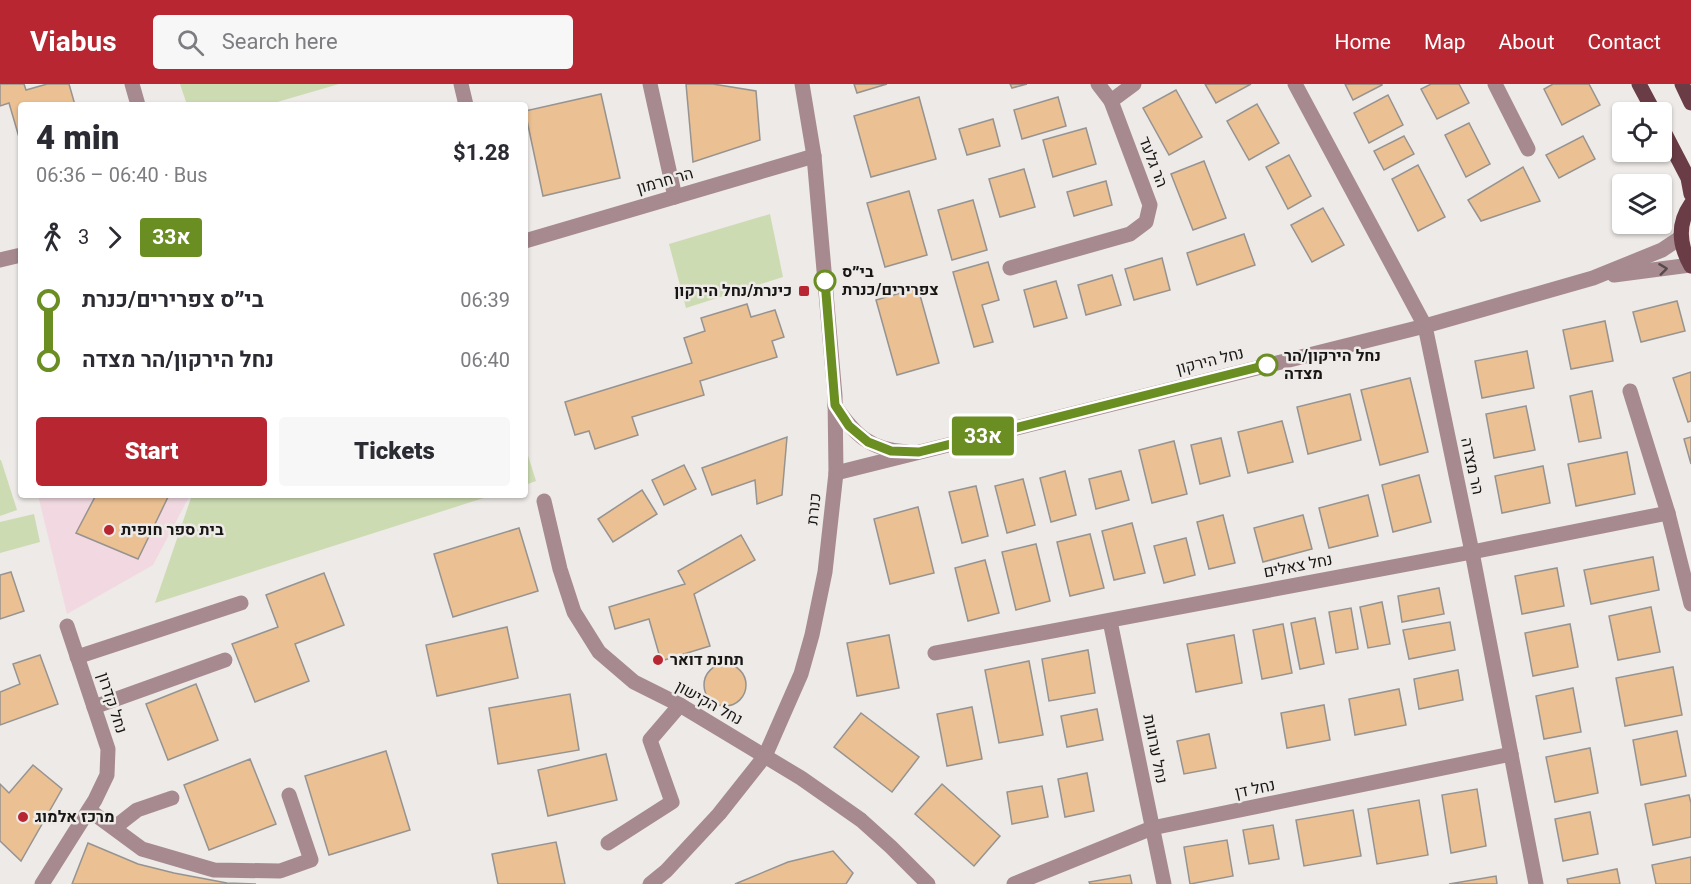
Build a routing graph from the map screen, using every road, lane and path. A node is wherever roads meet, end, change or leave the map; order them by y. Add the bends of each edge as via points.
1 (132, 84) edge
2 (461, 84) edge
3 (650, 84) edge
4 (802, 84) edge
5 (1098, 84) edge
6 (1134, 84) edge
7 (1294, 84) edge
8 (1495, 84) edge
9 (1639, 84) edge
10 (1682, 84) edge
11 (1111, 101) junction
12 (137, 102) edge
13 (465, 102) edge
14 (1649, 102) edge
15 (1691, 103) edge
16 (1672, 147) edge
17 (1528, 149) dead end
18 (814, 156) junction
19 (1691, 194) edge
20 (675, 197) junction
21 (1691, 204) edge
22 (1680, 238) junction
23 (528, 240) edge
24 (18, 256) edge
25 (0, 260) edge
26 (1691, 266) edge
27 (1010, 268) dead end
28 (1593, 278) junction
29 (1425, 326) junction
30 (1630, 391) dead end
31 (835, 405) junction
32 (919, 452) junction
33 (836, 473) junction
34 (544, 501) dead end
35 (1668, 513) junction
36 (1472, 552) junction
37 (241, 603) dead end
38 (1691, 604) edge
39 (1110, 621) junction
40 (67, 626) dead end
41 (935, 653) dead end
42 (77, 657) junction
43 (225, 660) dead end
44 (680, 705) junction
45 (94, 707) junction
46 (1511, 754) junction
47 (765, 756) junction
48 (289, 795) dead end
49 (172, 798) dead end
50 (89, 810) junction
51 (114, 828) junction
52 (1152, 828) junction
53 (608, 843) dead end
54 (652, 883) edge
55 (42, 884) edge
56 (928, 884) edge
57 (1014, 884) edge
58 (1164, 884) edge
59 (1536, 884) edge

1 - 12 street
2 - 13 street
3 - 20 street
4 - 18 street, כנרת
5 - 11 street, הר גלעד
6 - 11 street
7 - 29 street, הר מצדה
8 - 17 street
9 - 14 main road
10 - 15 main road
11 - 27 street, הר גלעד via 1150,205 1146,222 1130,234
16 - 19 main road via 1688,178
18 - 20 street, הר חרמון
18 - 31 street, כנרת
20 - 23 street, הר חרמון
21 - 22 main road
22 - 26 main road
22 - 28 street, נחל הירקון via 1662,250
24 - 25 street
28 -> 26 street, נחל הירקון
28 - 29 street, נחל הירקון
29 - 32 street, נחל הירקון
29 - 36 street, הר מצדה
30 - 35 street
31 - 32 street via 849,426 868,442 891,451
31 - 33 street, כנרת
32 - 33 street, נחל הירקון
33 - 47 street, כנרת via 825,572 812,635 801,674
34 - 44 street, נחל הקישון via 574,612 599,652 634,682
35 - 36 street, נחל צאלים
35 - 38 street
36 - 39 street, נחל צאלים
36 - 46 street, הר מצדה
37 - 42 street
39 - 41 street, נחל צאלים
39 - 52 street, נחל ערוגות
40 - 42 street, נחל קדרון
42 - 45 street, נחל קדרון
43 - 45 street
44 - 47 street, נחל הקישון
44 - 53 street via 650,740 672,802
45 - 50 street, נחל קדרון via 108,749 107,775
46 - 52 street, נחל דן
46 - 59 street, הר מצדה
47 - 54 street, כנרת via 719,814
47 - 56 street, נחל הקישון via 861,820
48 - 51 street via 311,861 280,871 214,870 142,849
49 - 51 street via 137,810
50 - 51 street
50 - 55 street, נחל קדרון
52 - 57 street, נחל דן
52 - 58 street, נחל ערוגות

